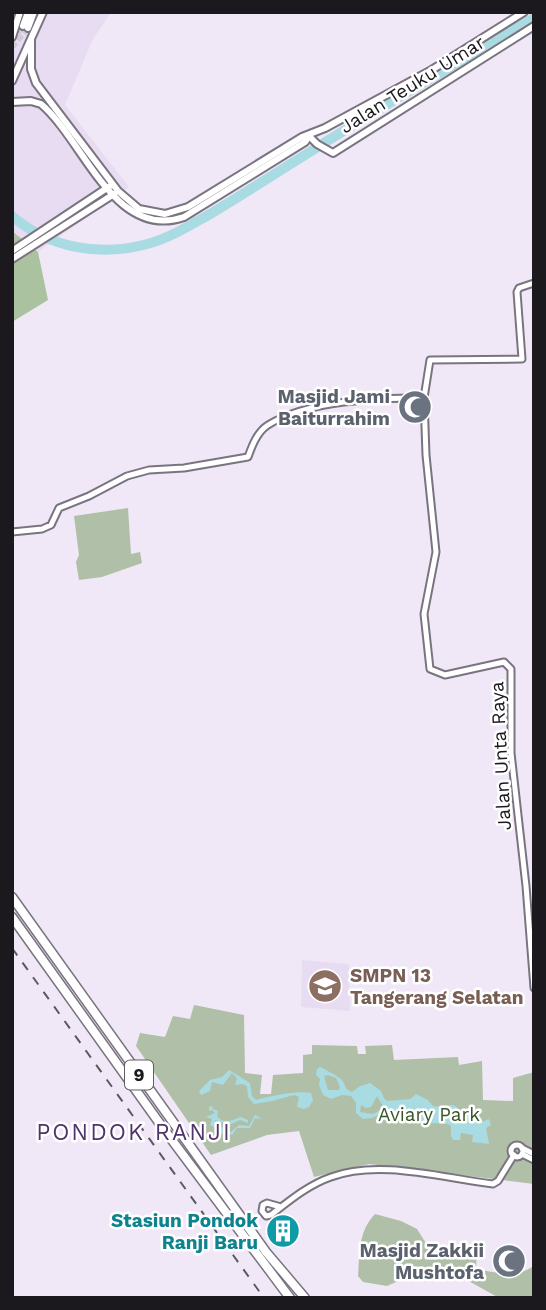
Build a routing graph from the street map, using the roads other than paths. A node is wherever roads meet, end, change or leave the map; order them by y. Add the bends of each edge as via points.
1 (19, 12) edge
2 (28, 12) edge
3 (34, 12) edge
4 (43, 12) edge
5 (524, 12) edge
6 (12, 19) edge
7 (534, 26) edge
8 (12, 37) edge
9 (31, 41) junction
10 (12, 81) edge
11 (12, 102) edge
12 (309, 136) junction
13 (110, 186) junction
14 (115, 192) junction
15 (53, 230) junction
16 (38, 240) junction
17 (12, 251) edge
18 (12, 259) edge
19 (534, 283) edge
20 (424, 398) junction
21 (12, 532) edge
22 (12, 897) edge
23 (12, 917) edge
24 (534, 988) edge
25 (522, 1151) junction
26 (534, 1154) edge
27 (513, 1156) junction
28 (534, 1160) edge
29 (271, 1204) junction
30 (281, 1207) junction
31 (272, 1213) junction
32 (290, 1298) edge
33 (305, 1298) edge

1 - 6 main road
1 - 8 main road
2 - 3 main road via 25,27
4 - 9 main road
5 - 12 main road, Jalan Teuku Umar via 430,71
7 - 12 main road, Jalan Teuku Umar via 333,153
9 - 10 main road
9 - 13 main road, Jalan Teuku Umar via 36,83
11 - 13 main road, Jalan Teuku Umar via 31,101 48,109
12 - 14 main road, Jalan Teuku Umar via 173,213 146,212
13 - 14 main road, Jalan Teuku Umar
13 - 15 main road
14 - 15 main road
15 - 16 main road
16 - 17 main road
16 - 18 main road
19 - 20 street, Jalan Unta Raya via 517,292 522,359 430,360
20 - 21 street via 324,405 303,411 265,427 248,457 127,476 59,508 51,525
20 - 24 street, Jalan Unta Raya via 436,552 424,614 430,669 445,675 504,662 511,669 511,753
22 - 33 highway, 9 via 266,1252
23 - 32 highway, 9
25 - 26 street
25 - 27 street
25 - 27 street via 513,1146
25 - 28 street
27 - 30 street via 493,1184 363,1169 330,1177
29 - 30 street
29 - 31 street
29 - 31 street via 261,1209 267,1216
30 - 31 street

